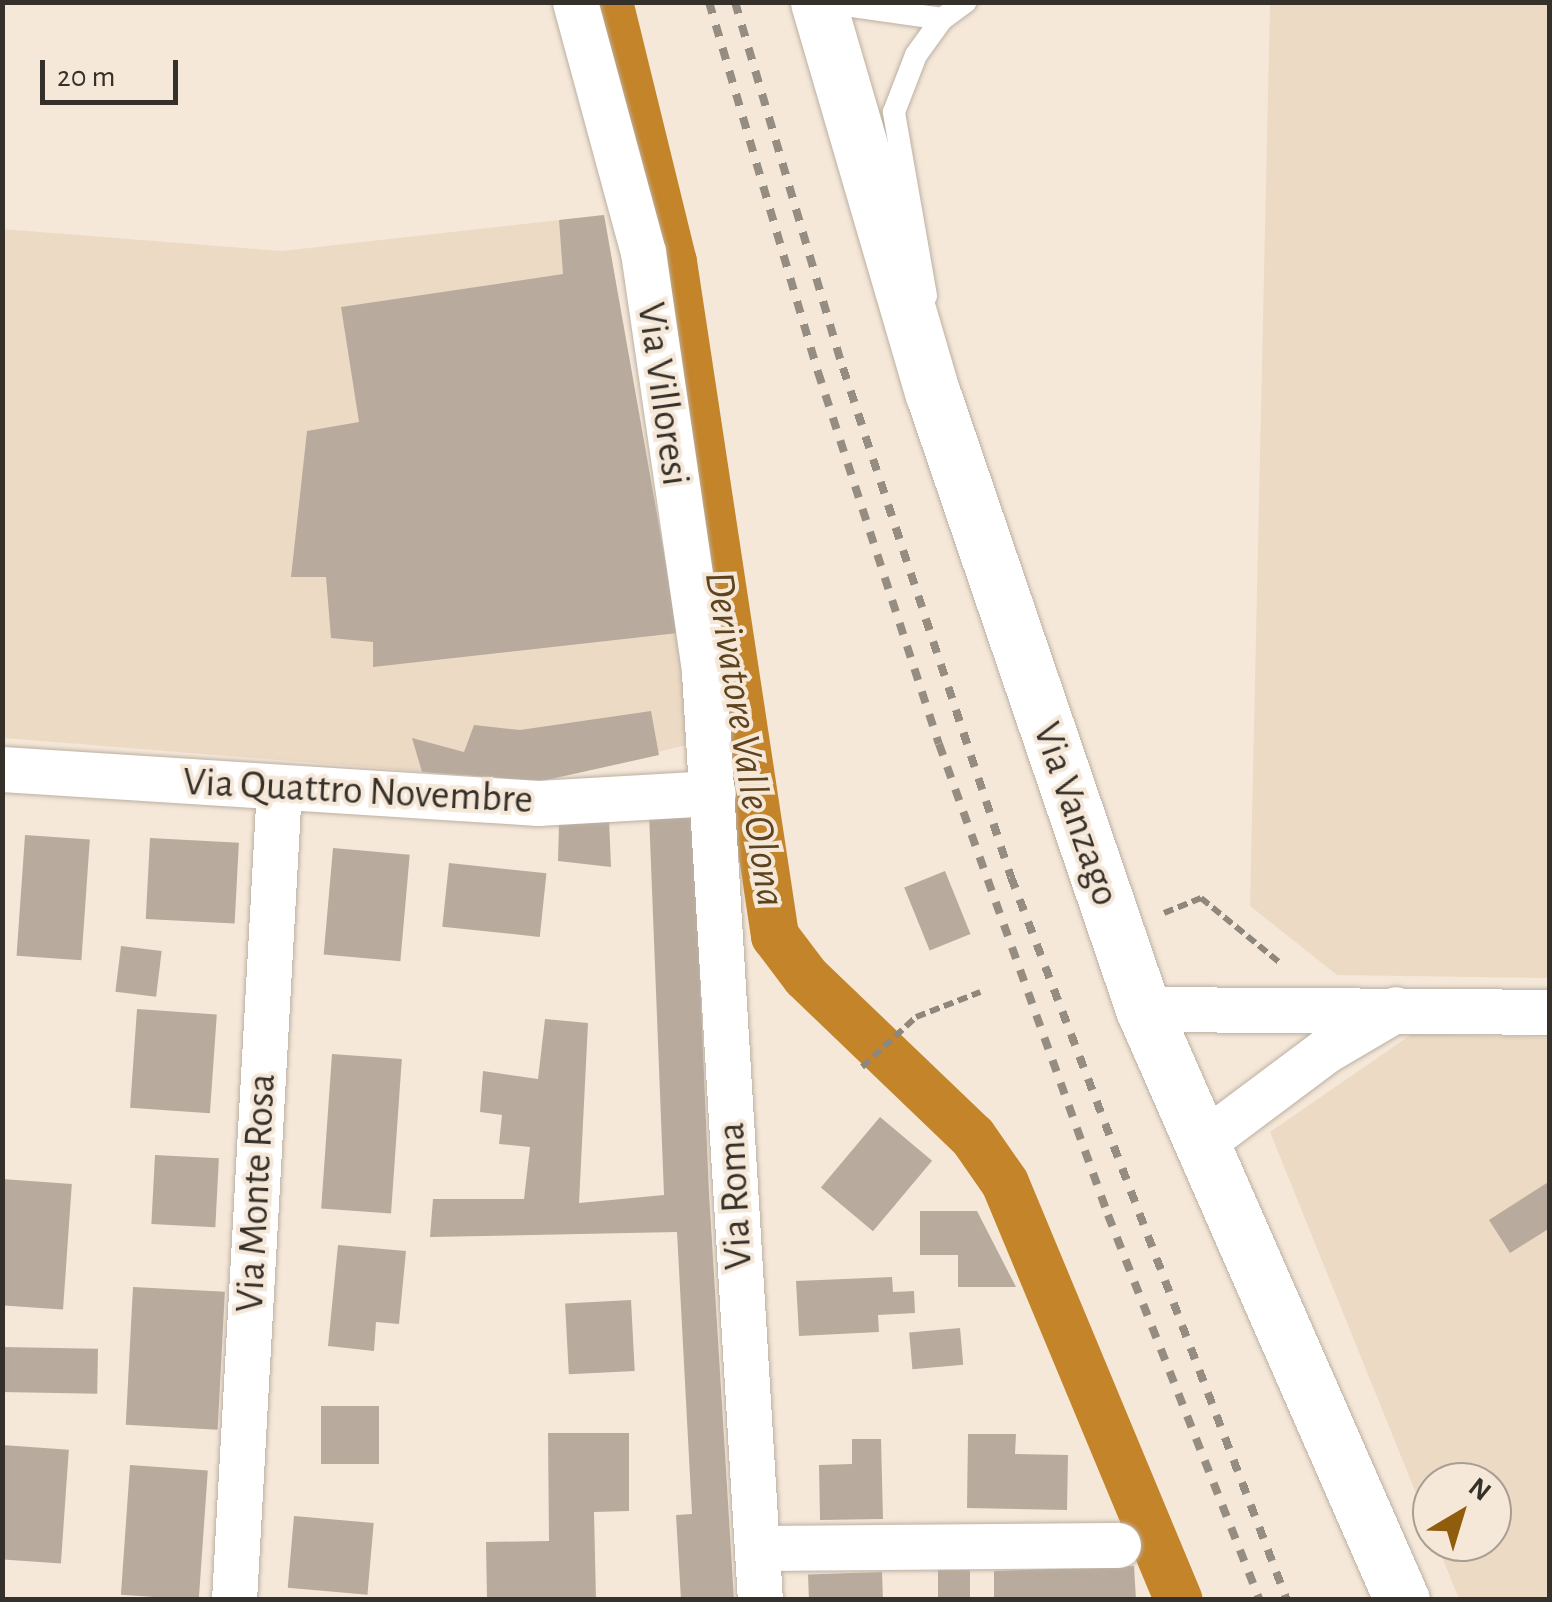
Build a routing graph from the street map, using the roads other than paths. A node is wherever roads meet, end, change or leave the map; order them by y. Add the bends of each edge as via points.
1 (575, 2) edge
2 (820, 2) edge
3 (965, 2) edge
4 (942, 20) junction
5 (933, 394) junction
6 (2, 769) edge
7 (278, 787) junction
8 (713, 793) junction
9 (1397, 1008) junction
10 (1143, 1009) junction
11 (1550, 1012) edge
12 (1202, 1143) junction
13 (1118, 1545) dead end
14 (757, 1548) junction
15 (234, 1600) edge
16 (760, 1600) edge
17 (1402, 1600) edge

1 - 8 street, Via Villoresi via 642,252 704,672
2 - 4 lane
2 - 5 street, Via Vanzago
3 - 4 lane
4 - 5 lane via 916,55 894,112 924,255
5 - 10 street, Via Vanzago
6 - 7 street, Via Quattro Novembre
7 - 8 street, Via Quattro Novembre via 538,804
7 - 15 street, Via Monte Rosa
8 - 14 street, Via Roma
9 - 10 street
9 - 11 street
9 - 12 street via 1325,1050
10 - 12 street, Via Vanzago
12 - 17 street, Via Vanzago
13 - 14 street
14 - 16 street, Via Roma

